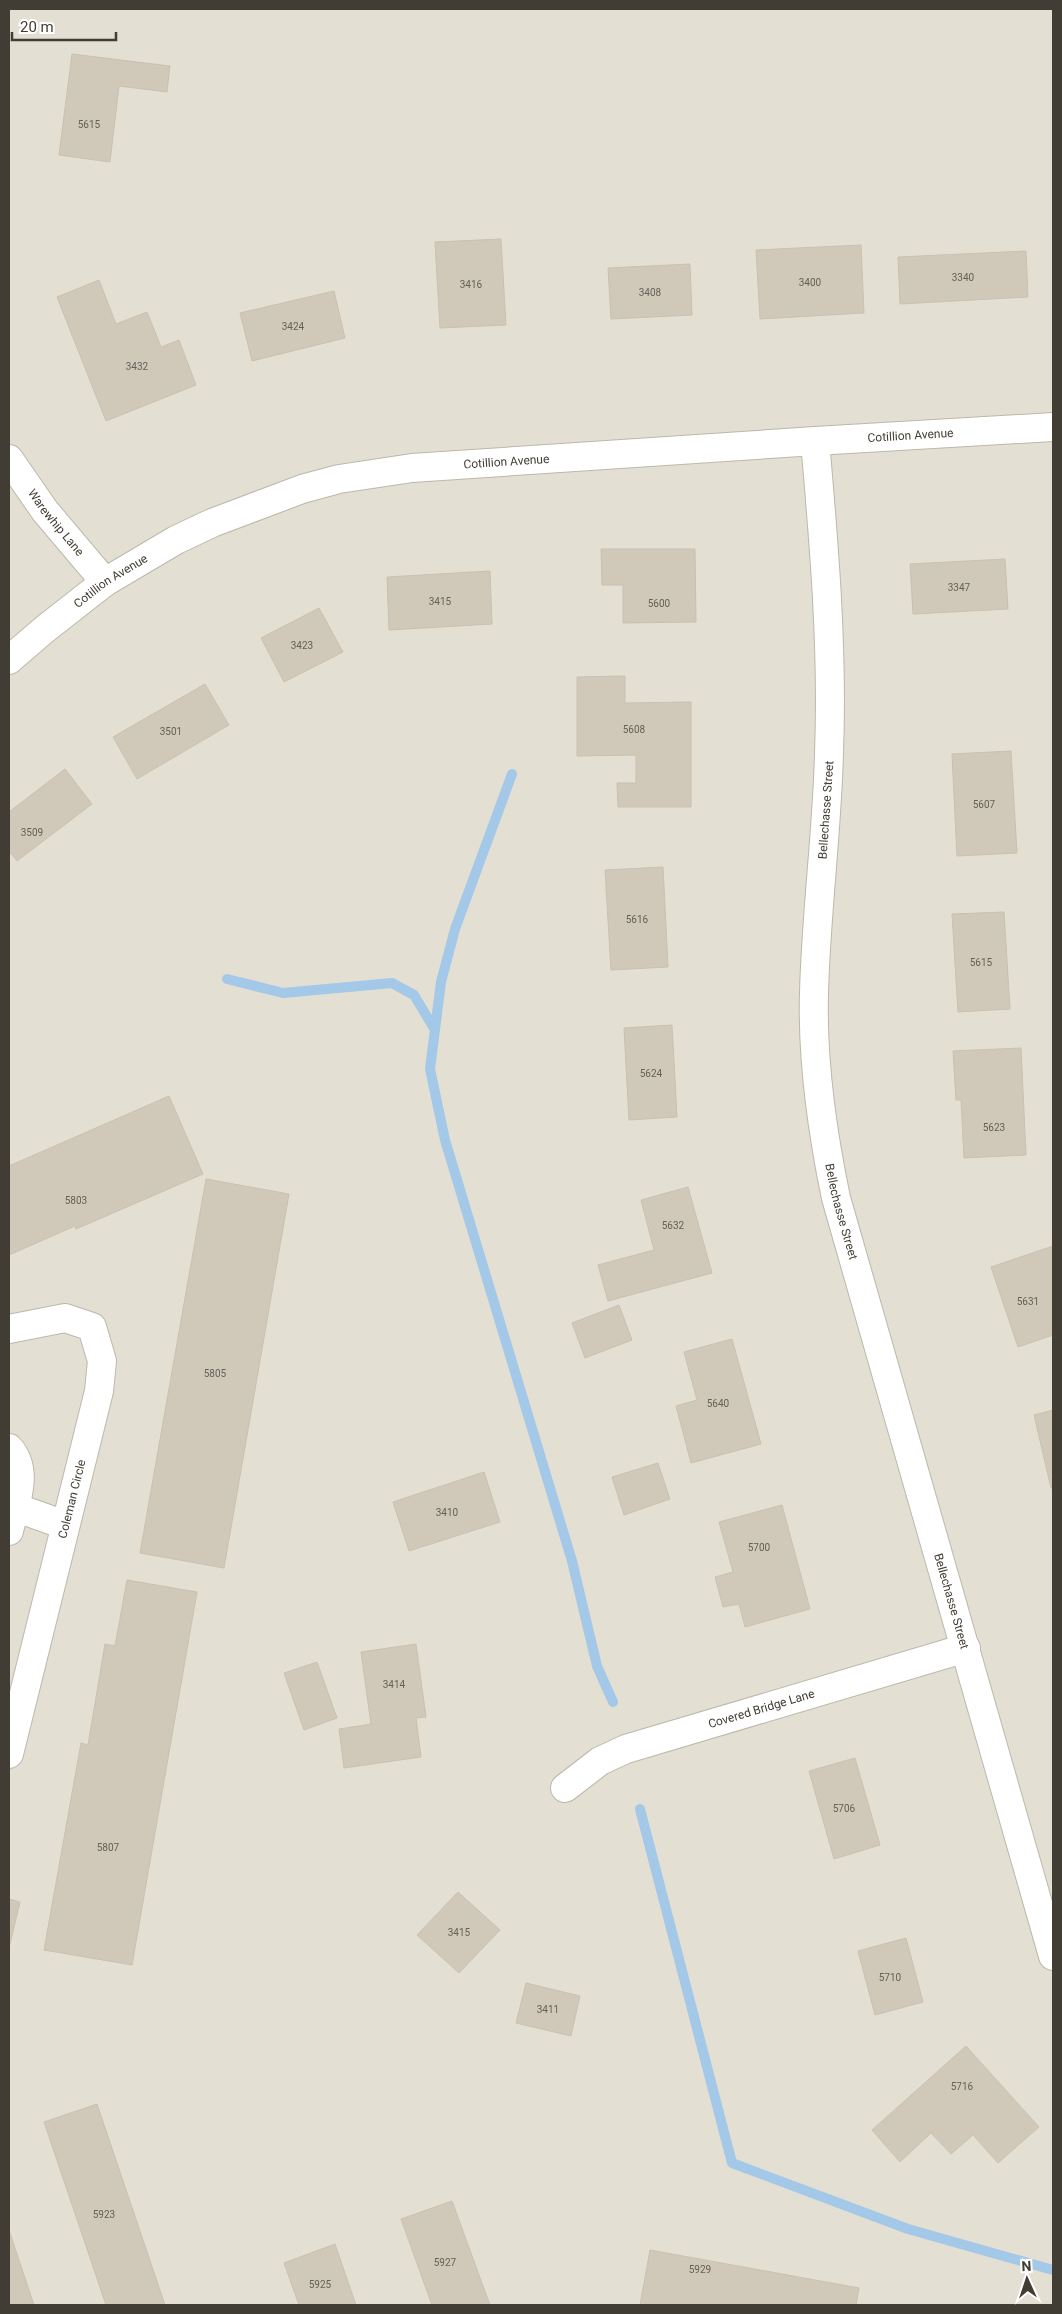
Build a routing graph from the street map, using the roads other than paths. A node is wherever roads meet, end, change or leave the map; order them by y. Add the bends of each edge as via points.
1 (1053, 427) edge
2 (815, 441) junction
3 (9, 459) edge
4 (105, 582) junction
5 (9, 660) edge
6 (9, 1329) edge
7 (9, 1448) edge
8 (12, 1519) edge
9 (66, 1525) junction
10 (966, 1648) junction
11 (9, 1754) edge
12 (565, 1788) dead end
13 (1053, 1956) edge

1 - 2 street, Cotillion Avenue
2 - 4 street, Cotillion Avenue via 412,468 339,480 302,489 212,523
2 - 10 street, Bellechasse Street via 829,689 829,753 814,995 818,1087 836,1198
3 - 4 street, Warewhip Lane via 44,511
4 - 5 street, Cotillion Avenue
6 - 9 street, Coleman Circle via 64,1318 92,1326 102,1361 99,1391
7 - 8 street via 22,1474
8 - 9 street
9 - 11 street, Coleman Circle
10 - 12 street, Covered Bridge Lane via 626,1749 600,1760
10 - 13 street, Bellechasse Street

